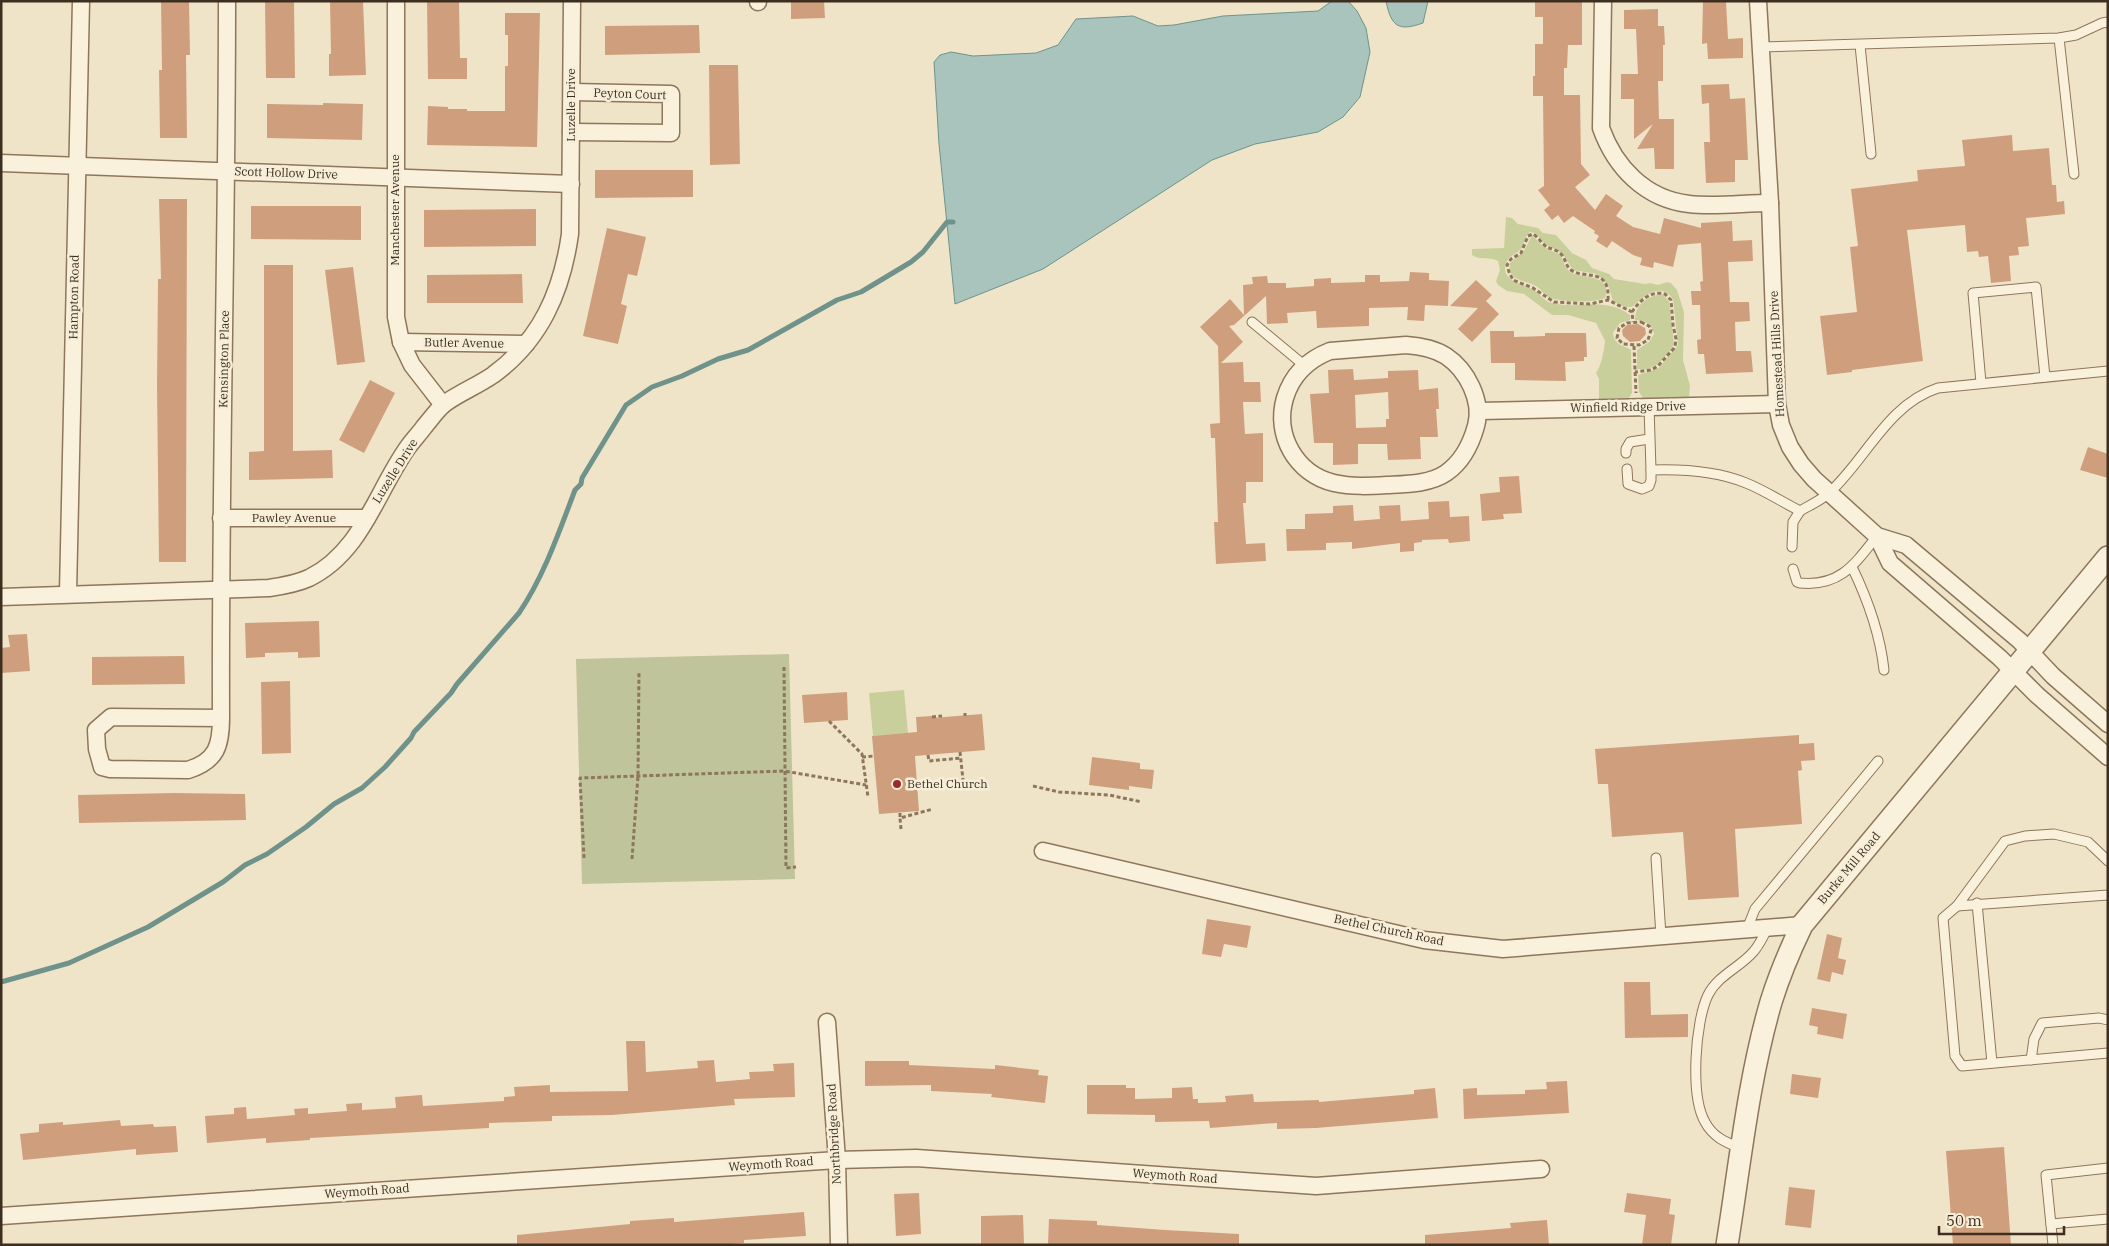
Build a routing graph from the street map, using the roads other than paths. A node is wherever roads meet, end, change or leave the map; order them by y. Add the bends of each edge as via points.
1 (81, 1) edge
2 (227, 1) edge
3 (396, 1) edge
4 (572, 1) edge
5 (1603, 1) edge
6 (1758, 1) edge
7 (2108, 22) edge
8 (2060, 38) junction
9 (1860, 45) junction
10 (1760, 47) junction
11 (572, 92) junction
12 (571, 132) junction
13 (1871, 154) dead end
14 (1, 163) edge
15 (78, 165) junction
16 (227, 170) junction
17 (2074, 174) dead end
18 (394, 177) junction
19 (571, 184) junction
20 (1770, 203) junction
21 (1252, 322) dead end
22 (401, 342) junction
23 (526, 344) junction
24 (1305, 366) junction
25 (2108, 371) edge
26 (2045, 377) junction
27 (1981, 383) junction
28 (1777, 404) junction
29 (443, 405) junction
30 (1643, 406) junction
31 (1479, 411) junction
32 (1650, 439) junction
33 (1626, 454) dead end
34 (1627, 469) dead end
35 (1651, 470) junction
36 (1830, 492) junction
37 (1800, 511) junction
38 (221, 518) junction
39 (367, 518) junction
40 (1877, 536) junction
41 (1792, 547) dead end
42 (2108, 557) edge
43 (1852, 566) junction
44 (1793, 568) dead end
45 (220, 589) junction
46 (68, 593) junction
47 (1, 597) edge
48 (2029, 651) junction
49 (1884, 670) dead end
50 (2013, 671) junction
51 (221, 718) junction
52 (2108, 724) edge
53 (2108, 758) edge
54 (1878, 761) dead end
55 (1043, 850) dead end
56 (1656, 858) dead end
57 (2108, 861) edge
58 (2108, 895) edge
59 (1977, 903) junction
60 (1957, 906) junction
61 (1802, 925) junction
62 (1768, 927) junction
63 (1747, 929) junction
64 (1660, 936) junction
65 (2108, 1020) edge
66 (827, 1022) dead end
67 (2108, 1053) edge
68 (2031, 1060) junction
69 (1992, 1064) junction
70 (1742, 1149) junction
71 (837, 1160) junction
72 (2108, 1168) edge
73 (1541, 1169) dead end
74 (1, 1216) edge
75 (2108, 1219) edge
76 (2051, 1224) junction
77 (839, 1245) edge
78 (1727, 1245) edge
79 (2053, 1245) edge

1 - 15 street, Hampton Road
2 - 16 street, Kensington Place
3 - 18 street, Manchester Avenue
4 - 11 street, Luzelle Drive
5 - 20 street via 1602,128 1608,146 1633,180 1668,200 1689,204
6 - 10 street, Homestead Hills Drive
7 - 8 lane
8 - 9 lane
8 - 17 lane
9 - 10 lane
9 - 13 lane
10 - 20 street, Homestead Hills Drive
11 - 12 street, Luzelle Drive
11 - 12 street, Peyton Court via 671,94 671,133
12 - 19 street, Luzelle Drive
14 - 15 street, Scott Hollow Drive
15 - 16 street, Scott Hollow Drive
15 - 46 street, Hampton Road
16 - 18 street, Scott Hollow Drive
16 - 38 street, Kensington Place
18 - 19 street, Scott Hollow Drive
18 - 22 street, Manchester Avenue via 395,298
19 - 23 street, Luzelle Drive via 566,263 549,310
20 - 28 street, Homestead Hills Drive
21 - 24 lane
22 - 23 street, Butler Avenue
22 - 29 street, Manchester Avenue via 412,365
23 - 29 street, Luzelle Drive via 493,375
24 - 31 street via 1330,351 1419,346 1446,356 1458,366 1473,392
24 - 31 street via 1289,386 1281,423 1298,463 1317,477 1334,483 1397,485 1440,476 1467,450
25 - 26 lane
26 - 27 lane
26 - 27 lane via 2036,287 1982,292 1973,293
27 - 36 lane via 1923,392 1904,406
28 - 30 street, Winfield Ridge Drive
28 - 36 street, Homestead Hills Drive via 1790,447 1801,464
29 - 39 street, Luzelle Drive via 407,448
30 - 31 street, Winfield Ridge Drive
30 - 32 lane
32 - 33 lane via 1630,442
32 - 35 lane
34 - 35 lane via 1628,484 1642,489 1649,486
35 - 37 lane via 1714,474 1746,483
36 - 37 lane
36 - 40 street, Homestead Hills Drive
37 - 41 lane via 1793,522
38 - 39 street, Pawley Avenue
38 - 45 street, Kensington Place
39 - 45 street, Luzelle Drive via 348,548 309,578 269,588
40 - 43 lane
40 - 48 street, Homestead Hills Drive via 1906,545
40 - 50 street via 1890,562
42 - 48 street, Burke Mill Road
43 - 44 lane via 1829,581 1805,584 1798,582
43 - 49 lane via 1877,628
45 - 46 street, Luzelle Drive
45 - 51 street, Kensington Place
46 - 47 street, Luzelle Drive
48 - 50 street, Burke Mill Road
48 - 52 street, Homestead Hills Drive
50 - 53 street
50 - 61 street, Burke Mill Road
51 - 51 street, Kensington Place via 111,717 96,730 102,767 188,770 199,766 217,749
54 - 63 lane via 1755,909
55 - 64 street, Bethel Church Road via 1424,940 1503,949
56 - 64 lane
57 - 60 lane via 2088,842 2054,834 2005,841
58 - 59 lane
59 - 60 lane
59 - 69 lane
60 - 69 lane via 1943,918 1954,1056 1962,1066
61 - 62 street, Bethel Church Road
61 - 70 street, Burke Mill Road via 1771,1003 1756,1065
62 - 63 street, Bethel Church Road
62 - 70 lane via 1754,951 1708,995 1697,1046 1695,1090 1698,1107 1705,1123 1718,1139
63 - 64 street, Bethel Church Road
65 - 68 lane via 2042,1023 2034,1039
66 - 71 street, Northbridge Road
67 - 68 lane
68 - 69 lane
70 - 78 street, Burke Mill Road
71 - 73 street, Weymoth Road via 916,1158 1316,1186
71 - 74 street, Weymoth Road
71 - 77 street, Northbridge Road
72 - 76 lane via 2046,1175
75 - 76 lane
76 - 79 lane

